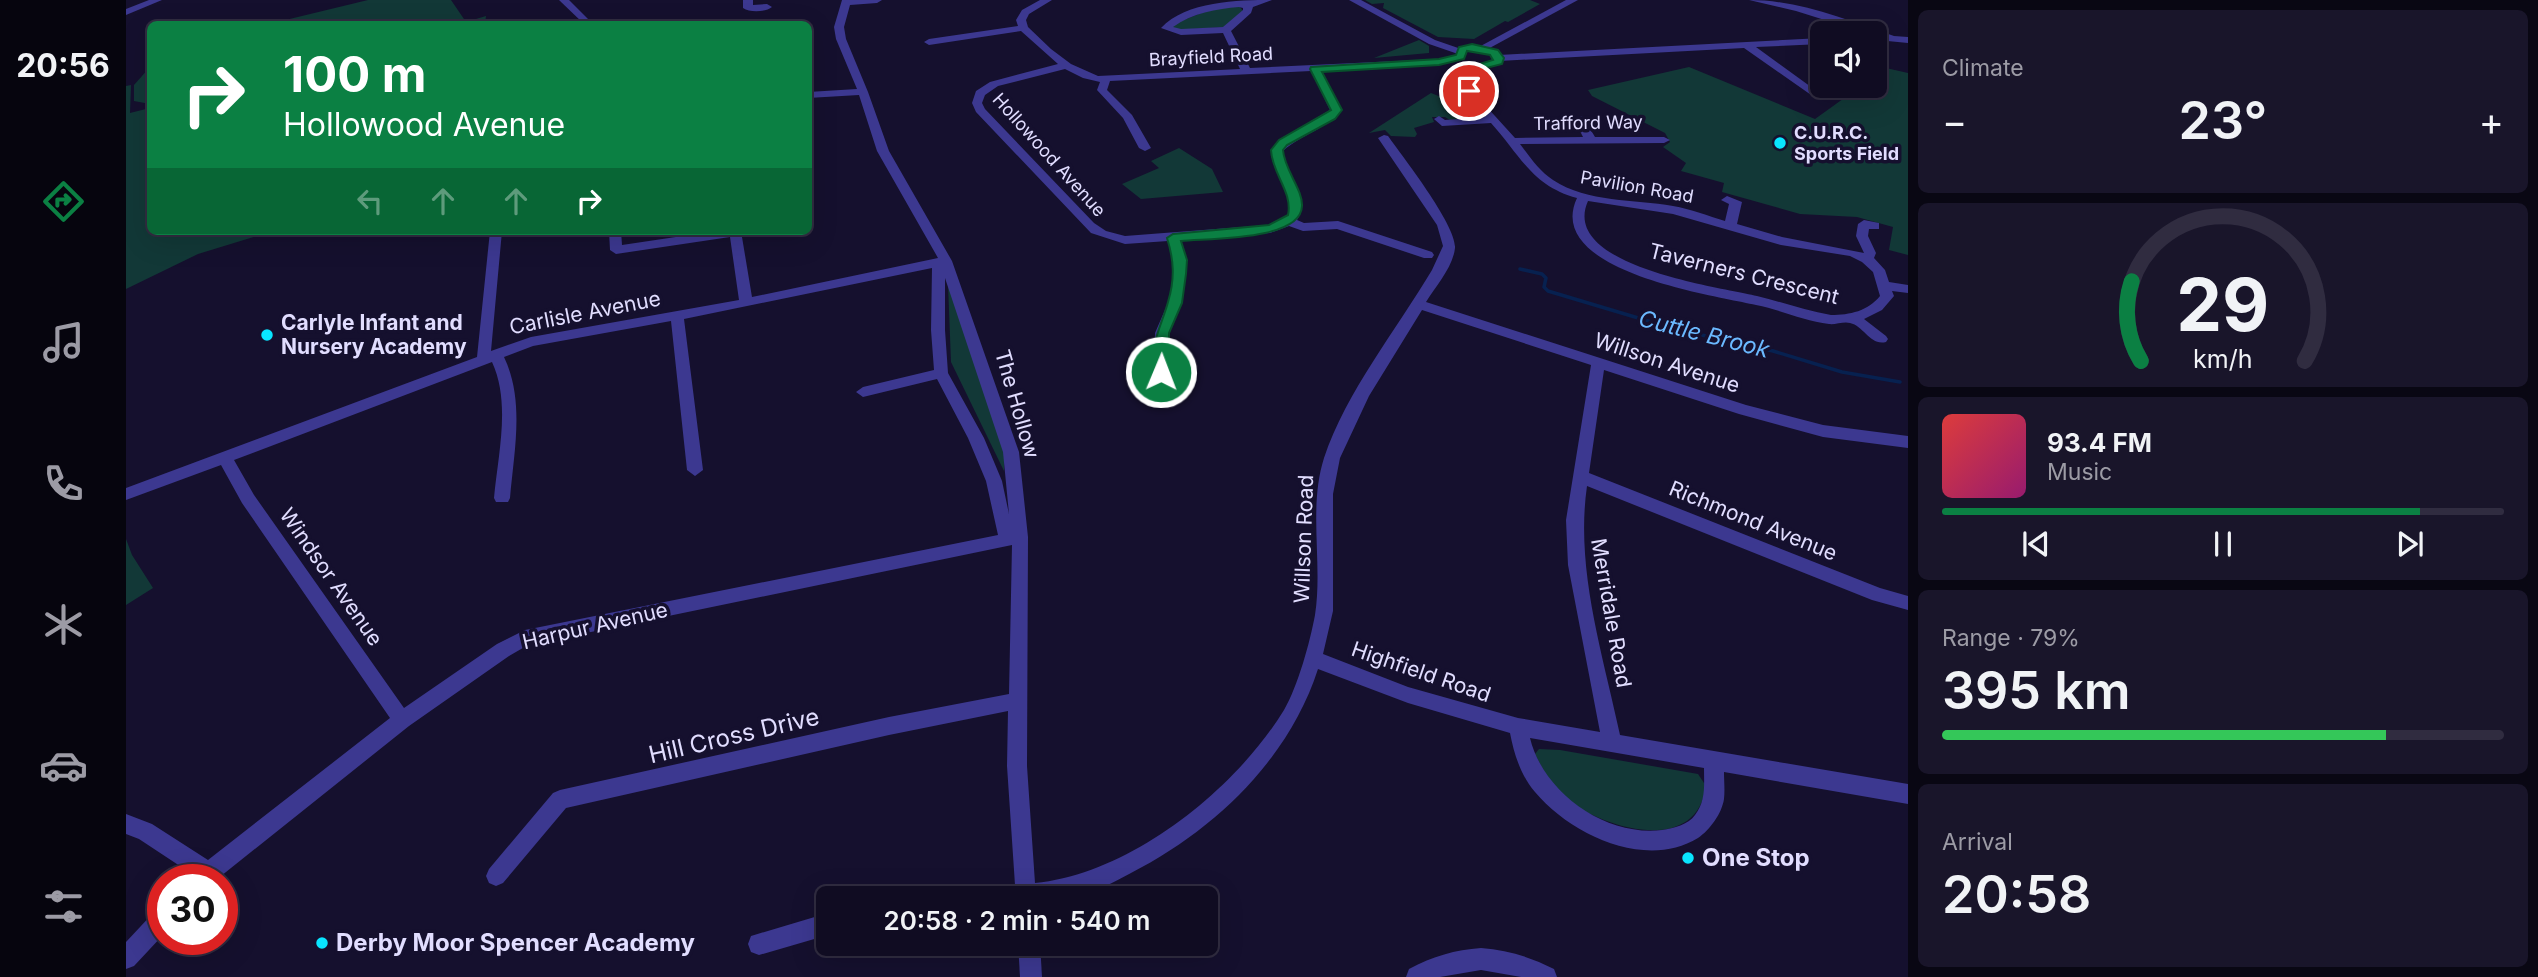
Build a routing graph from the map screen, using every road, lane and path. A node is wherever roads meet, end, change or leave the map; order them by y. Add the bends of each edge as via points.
1 (157, 0) edge
2 (564, 0) edge
3 (748, 0) edge
4 (877, 0) edge
5 (1047, 0) edge
6 (1267, 0) edge
7 (1354, 0) edge
8 (1573, 0) edge
9 (1754, 0) edge
10 (847, 1) edge
11 (1794, 3) edge
12 (1248, 5) junction
13 (767, 7) dead end
14 (126, 12) edge
15 (586, 21) edge
16 (1023, 28) junction
17 (1226, 30) junction
18 (1887, 37) edge
19 (1891, 37) junction
20 (1908, 40) edge
21 (929, 42) dead end
22 (1810, 42) edge
23 (1746, 45) junction
24 (1482, 48) junction
25 (1460, 54) junction
26 (1499, 58) junction
27 (1067, 65) junction
28 (1483, 66) junction
29 (1315, 69) junction
30 (1247, 72) junction
31 (1106, 79) junction
32 (1810, 91) edge
33 (863, 93) junction
34 (812, 95) edge
35 (1439, 119) dead end
36 (1579, 119) dead end
37 (1494, 120) junction
38 (1384, 138) dead end
39 (1590, 139) junction
40 (1664, 140) dead end
41 (1512, 141) junction
42 (1145, 148) dead end
43 (1584, 197) junction
44 (1727, 200) dead end
45 (1288, 221) junction
46 (1730, 226) junction
47 (1875, 226) dead end
48 (496, 235) edge
49 (615, 235) edge
50 (715, 235) edge
51 (735, 235) edge
52 (1173, 238) junction
53 (1428, 255) dead end
54 (1867, 259) junction
55 (943, 262) junction
56 (1886, 286) junction
57 (1908, 289) edge
58 (746, 303) junction
59 (1419, 303) junction
60 (677, 316) junction
61 (1853, 318) junction
62 (1881, 339) dead end
63 (490, 356) junction
64 (1598, 364) junction
65 (1161, 372) dead end
66 (941, 373) junction
67 (863, 392) dead end
68 (1908, 442) edge
69 (225, 458) junction
70 (695, 470) dead end
71 (1582, 477) junction
72 (126, 494) edge
73 (502, 498) dead end
74 (1014, 538) junction
75 (1908, 603) edge
76 (1311, 658) junction
77 (1017, 701) junction
78 (402, 720) junction
79 (1518, 727) junction
80 (1612, 744) junction
81 (1714, 763) junction
82 (1908, 794) edge
83 (126, 824) edge
84 (188, 864) edge
85 (219, 864) edge
86 (496, 876) dead end
87 (1025, 886) edge
88 (1079, 886) edge
89 (816, 927) edge
90 (147, 935) edge
91 (759, 944) dead end
92 (1030, 956) edge
93 (126, 957) edge
94 (1031, 977) edge
95 (1417, 977) edge
96 (1546, 977) edge

1 - 14 street
2 - 15 street
3 - 13 street via 748,8
4 - 10 street
5 - 16 street via 1025,12
6 - 12 street
7 - 25 street
8 - 24 street, Brayfield Road
9 - 11 street
10 - 33 street, The Hollow via 838,27
11 - 19 street
12 - 17 street via 1248,11
12 - 17 street via 1202,11 1166,28
16 - 21 street
16 - 27 street, Brayfield Road
17 - 30 street
18 - 19 street
19 - 20 street
22 - 23 street
23 - 26 street
23 - 32 street
24 - 25 street, Brayfield Road via 1466,48
24 - 26 street
25 - 28 street via 1469,63
25 - 29 street, Brayfield Road via 1439,62
26 - 28 street
27 - 31 street, Brayfield Road via 1087,76
27 - 52 street, Hollowood Avenue via 986,88 977,97 980,110 1091,229 1125,240
28 - 37 street, Pavilion Road via 1469,91
29 - 30 street, Brayfield Road
29 - 45 street via 1336,110 1277,150 1297,203 1296,213
30 - 31 street, Brayfield Road
31 - 42 street via 1102,90 1128,117
33 - 34 street
33 - 55 street, The Hollow via 883,151
35 - 37 street via 1441,123
36 - 39 street
37 - 41 street, Pavilion Road
38 - 59 street, Willson Road via 1438,218 1448,241 1448,251
39 - 40 street, Trafford Way
39 - 41 street, Trafford Way
41 - 43 street, Pavilion Road via 1541,177
43 - 46 street, Pavilion Road via 1674,210
43 - 61 street, Taverners Crescent via 1577,215 1580,229 1594,247 1620,264 1822,318
44 - 46 street via 1736,202
45 - 52 street, Hollowood Avenue via 1270,229
45 - 53 street via 1303,226 1338,225
46 - 54 street, Pavilion Road
47 - 54 street via 1864,224 1862,236 1870,253
48 - 63 street via 484,339
49 - 50 street via 615,250
51 - 58 street
52 - 65 street via 1181,260 1180,274 1175,303 1162,333
54 - 56 street
55 - 58 street, Carlisle Avenue
55 - 66 street via 938,330
55 - 74 street, The Hollow via 1011,452
56 - 57 street
56 - 61 street, Taverners Crescent via 1883,303
58 - 60 street, Carlisle Avenue
59 - 64 street, Willson Avenue
59 - 76 street, Willson Road via 1342,433 1329,468 1324,612
60 - 63 street, Carlisle Avenue via 531,342
60 - 70 street
61 - 62 street
63 - 69 street, Carlisle Avenue
63 - 73 street via 505,374 510,402
64 - 68 street, Willson Avenue via 1823,431
64 - 71 street, Merridale Road
66 - 67 street
66 - 74 street via 976,438
69 - 72 street, Carlisle Avenue
69 - 78 street, Windsor Avenue via 248,499
71 - 75 street, Richmond Avenue
71 - 80 street, Merridale Road via 1574,520 1576,565
74 - 77 street, The Hollow
74 - 78 street, Harpur Avenue via 525,638
76 - 79 street, Highfield Road via 1408,695
76 - 88 street, Willson Road via 1292,713 1246,772 1183,831
77 - 86 street, Hill Cross Drive via 560,800
77 - 87 street, The Hollow
78 - 85 street, Harpur Avenue
79 - 80 street, Highfield Road
79 - 81 street via 1528,762 1552,797 1590,825 1629,840 1674,840 1694,830 1710,814 1716,798
80 - 81 street, Highfield Road
81 - 82 street, Highfield Road
83 - 84 street via 145,831
89 - 91 street
90 - 93 street
92 - 94 street
95 - 96 street via 1433,967 1484,958 1532,969

